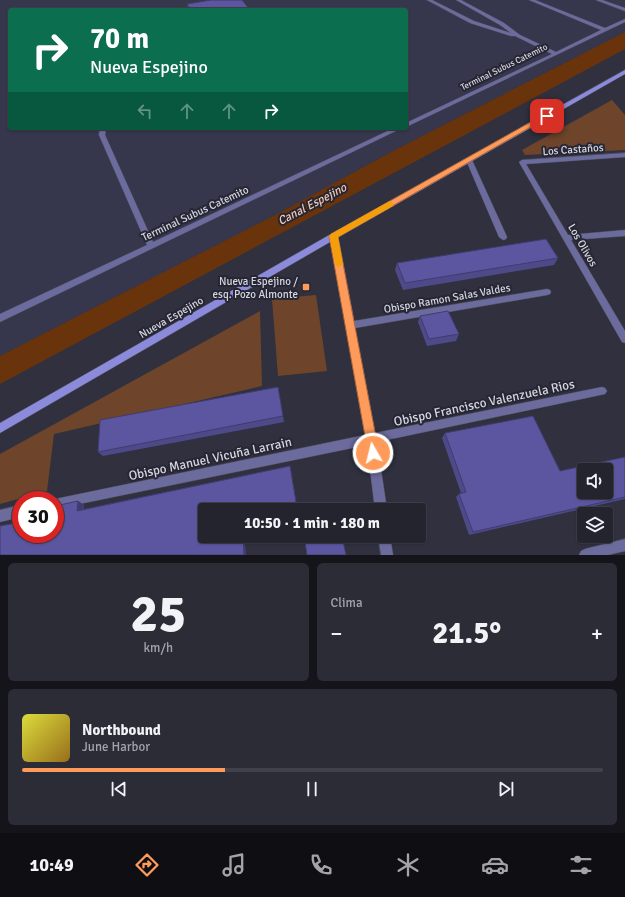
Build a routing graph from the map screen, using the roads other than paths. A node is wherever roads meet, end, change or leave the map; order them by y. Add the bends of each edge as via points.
1 (429, 0) edge
2 (458, 0) edge
3 (531, 0) edge
4 (598, 0) edge
5 (625, 10) edge
6 (625, 20) edge
7 (605, 30) junction
8 (518, 36) junction
9 (556, 54) junction
10 (625, 72) edge
11 (408, 123) edge
12 (103, 130) edge
13 (395, 130) edge
14 (625, 155) edge
15 (469, 160) junction
16 (522, 162) joint
17 (625, 233) edge
18 (334, 236) junction
19 (503, 237) dead end
20 (566, 238) junction
21 (151, 246) junction
22 (548, 292) dead end
23 (0, 318) edge
24 (350, 325) junction
25 (625, 339) edge
26 (602, 391) dead end
27 (0, 428) edge
28 (371, 439) junction
29 (64, 502) edge
30 (379, 503) edge
31 (12, 514) edge
32 (0, 516) edge
33 (385, 543) edge
34 (625, 545) edge
35 (386, 555) edge
36 (585, 555) edge

1 - 8 street via 472,22
2 - 8 street, Terminal Subus Catemito via 502,24
3 - 7 street
4 - 5 street
6 - 7 street
7 - 9 street
8 - 9 street, Terminal Subus Catemito
9 - 11 street, Terminal Subus Catemito
10 - 15 street, Nueva Espejino
12 - 21 street via 102,135
13 - 21 street, Terminal Subus Catemito
14 - 16 street, Los Castaños
15 - 18 street, Nueva Espejino
15 - 19 street
16 - 20 street, Los Olivos
17 - 20 street
18 - 24 street
18 - 27 street, Nueva Espejino
20 - 25 street, Los Olivos
21 - 23 street, Terminal Subus Catemito
22 - 24 street, Obispo Ramon Salas Valdes
24 - 28 street
26 - 28 street, Obispo Francisco Valenzuela Rios
28 - 29 street, Obispo Manuel Vicuña Larrain
28 - 30 street
31 - 32 street
33 - 35 street
34 - 36 street

